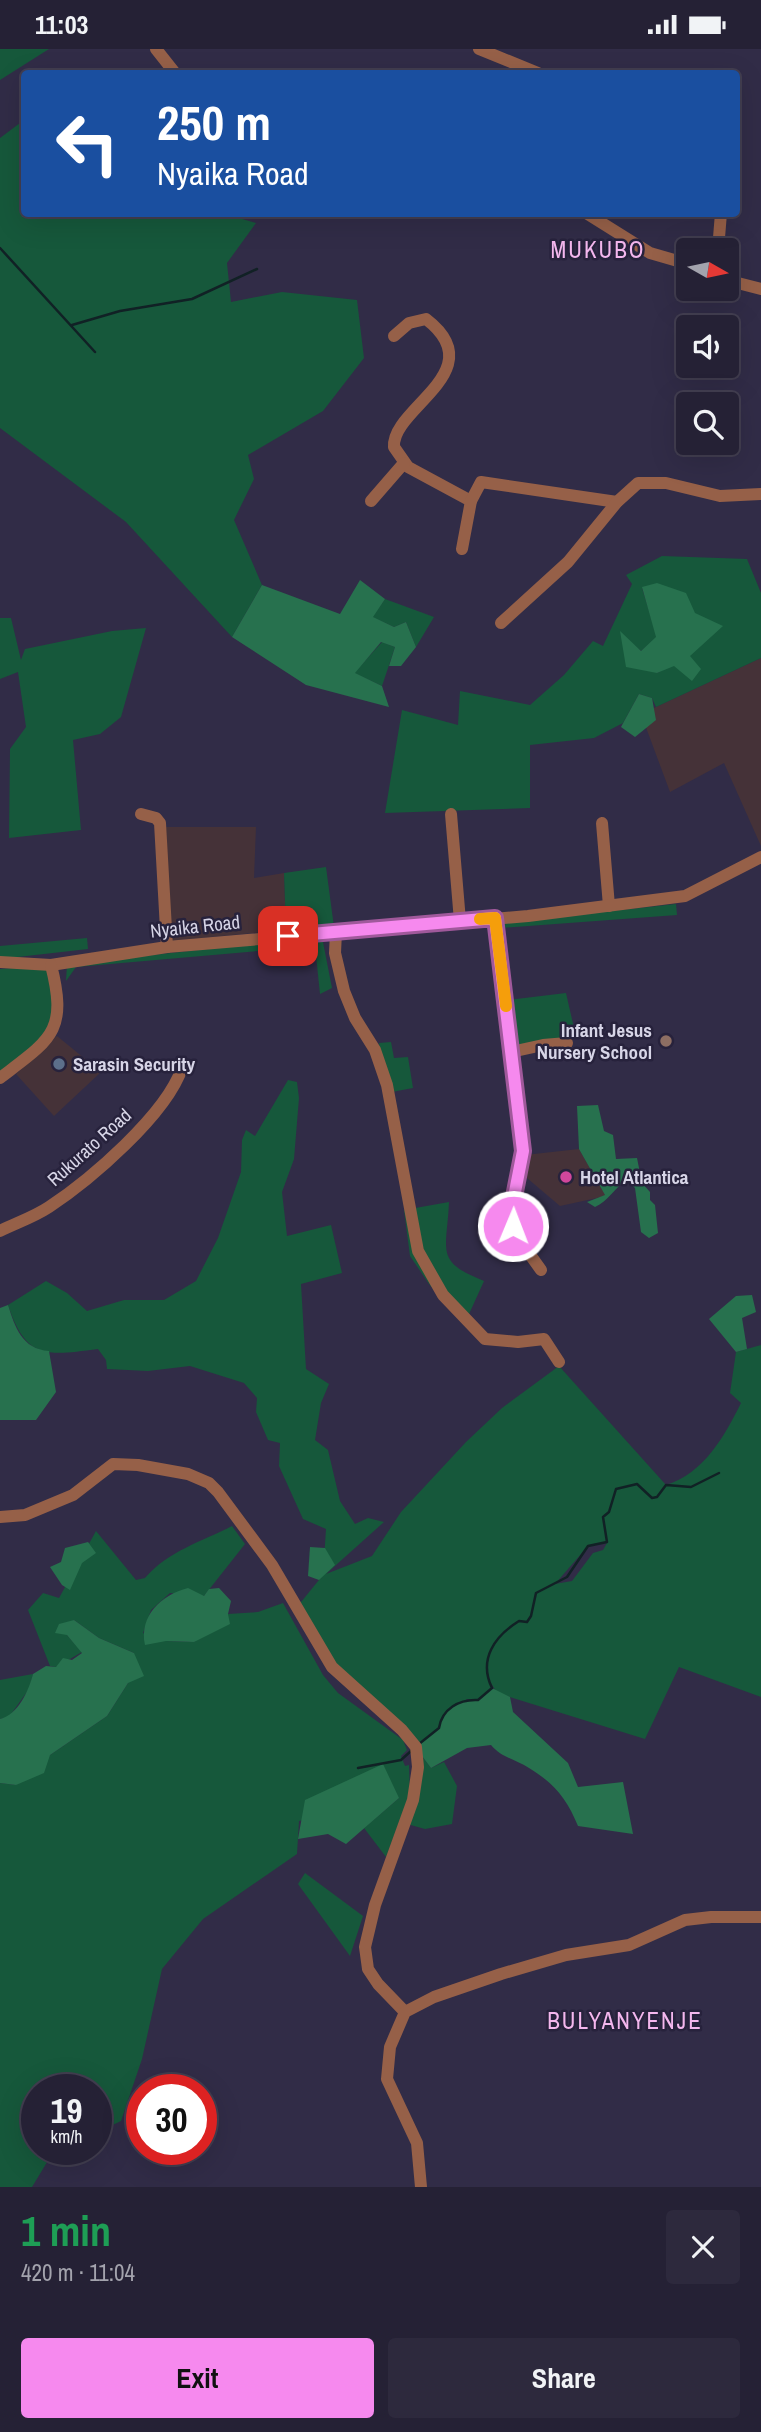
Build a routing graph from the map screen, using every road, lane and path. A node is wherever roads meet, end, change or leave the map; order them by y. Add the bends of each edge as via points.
1 (156, 49) edge
2 (478, 49) edge
3 (173, 70) edge
4 (530, 70) edge
5 (592, 217) edge
6 (721, 217) edge
7 (719, 238) edge
8 (676, 261) edge
9 (739, 283) edge
10 (761, 289) edge
11 (394, 336) dead end
12 (404, 463) junction
13 (761, 493) edge
14 (371, 501) dead end
15 (471, 501) junction
16 (617, 502) junction
17 (462, 549) dead end
18 (501, 623) dead end
19 (141, 814) dead end
20 (451, 814) dead end
21 (602, 823) dead end
22 (761, 857) edge
23 (609, 906) junction
24 (495, 918) junction
25 (460, 921) junction
26 (336, 932) junction
27 (167, 947) junction
28 (0, 962) edge
29 (51, 965) junction
30 (567, 1043) dead end
31 (511, 1052) junction
32 (182, 1068) dead end
33 (0, 1078) edge
34 (0, 1231) edge
35 (541, 1270) dead end
36 (559, 1362) dead end
37 (0, 1517) edge
38 (761, 1917) edge
39 (405, 2012) junction
40 (421, 2187) edge

1 - 3 street
2 - 4 street
5 - 8 street via 650,253
6 - 7 street
9 - 10 street
11 - 12 street via 409,323 426,319 442,337 449,358 444,375 395,437 394,447
12 - 14 street
12 - 15 street
13 - 16 street via 720,496 651,482 638,483
15 - 16 street via 481,482 489,481
15 - 17 street
16 - 18 street via 568,562
19 - 27 street via 160,823
20 - 25 street
21 - 23 street
22 - 23 street, Nyaika Road via 685,896
23 - 24 street, Nyaika Road
24 - 25 street, Nyaika Road
24 - 31 street
25 - 26 street, Nyaika Road
26 - 27 street, Nyaika Road
26 - 36 street via 339,975 384,1074 412,1229 432,1279 485,1339 544,1339
27 - 29 street, Nyaika Road
28 - 29 street, Nyaika Road
29 - 33 street via 60,998 52,1032
30 - 31 street
31 - 35 street via 523,1151 512,1217 516,1234
32 - 34 street, Rukurato Road via 165,1101 83,1182 47,1209
37 - 39 street via 25,1515 73,1495 113,1464 188,1474 218,1492 272,1565 332,1667 416,1747 413,1800 375,1905 365,1947 368,1969
38 - 39 street via 685,1920 629,1945 566,1955 501,1974
39 - 40 street via 390,2047 387,2079 417,2143

